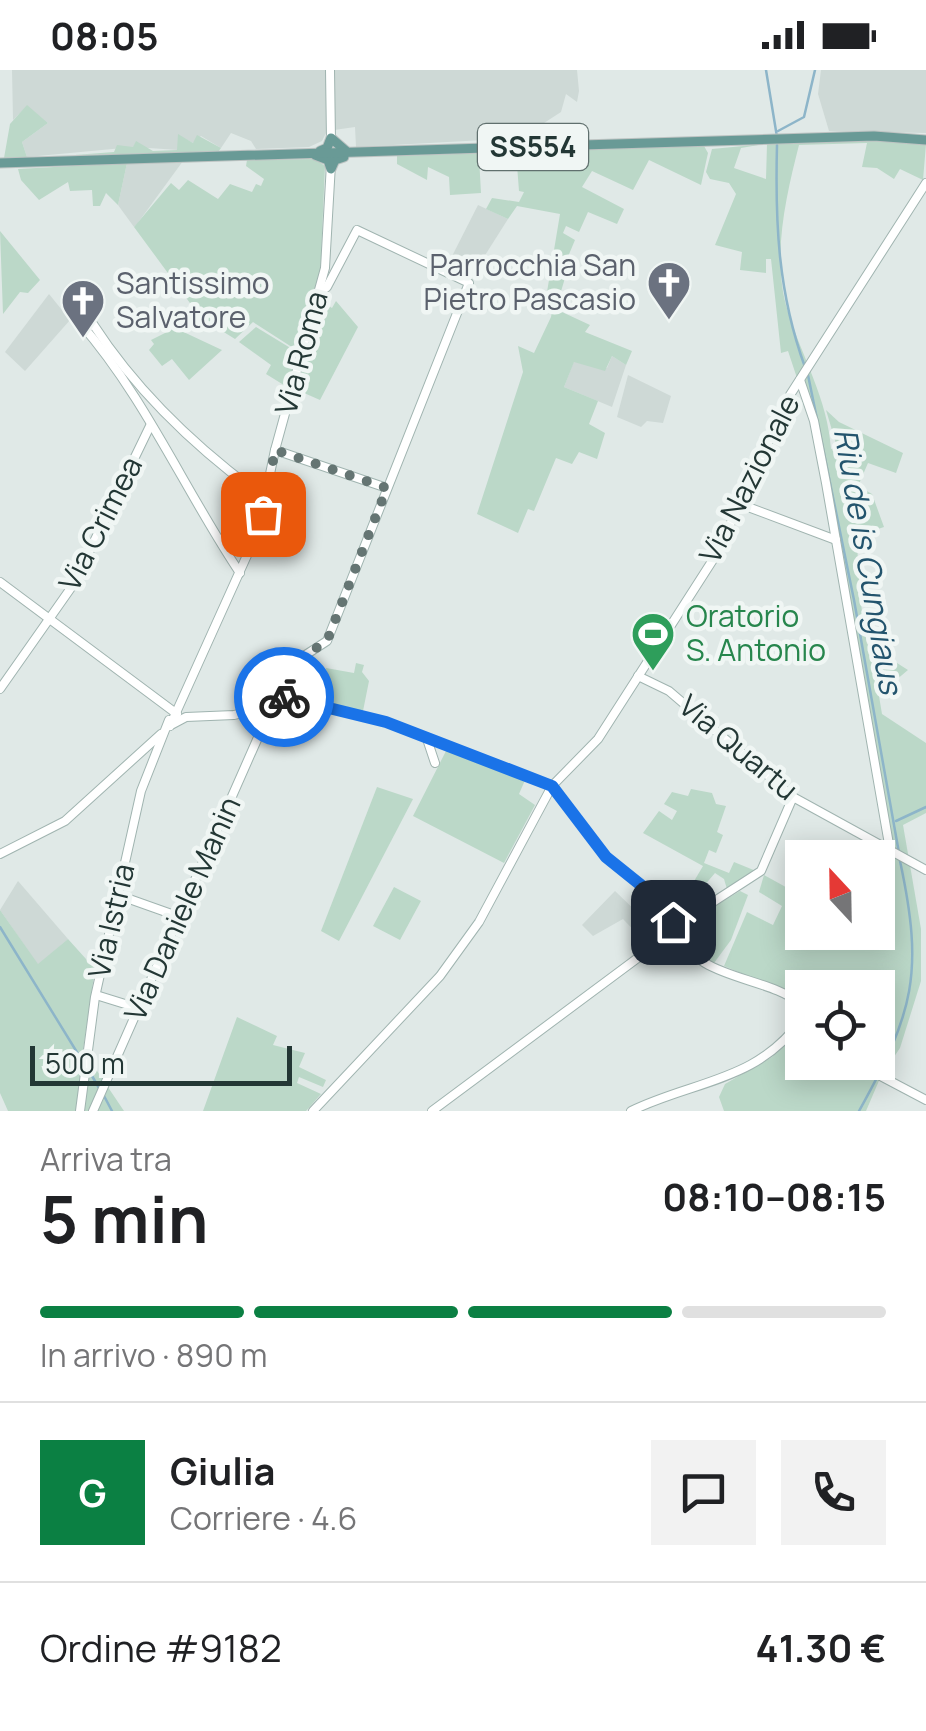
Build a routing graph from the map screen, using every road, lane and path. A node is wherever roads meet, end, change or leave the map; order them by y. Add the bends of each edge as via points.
1 (330, 70) edge
2 (331, 138) junction
3 (926, 140) edge
4 (227, 148) dead end
5 (330, 152) junction
6 (351, 152) junction
7 (307, 153) junction
8 (218, 156) junction
9 (0, 163) edge
10 (331, 170) junction
11 (923, 186) edge
12 (325, 267) junction
13 (337, 268) junction
14 (321, 292) junction
15 (88, 326) dead end
16 (119, 365) junction
17 (801, 378) junction
18 (150, 426) junction
19 (275, 450) junction
20 (387, 488) junction
21 (266, 499) junction
22 (740, 504) junction
23 (836, 540) junction
24 (240, 572) junction
25 (0, 582) edge
26 (51, 620) junction
27 (638, 676) junction
28 (0, 689) edge
29 (277, 696) junction
30 (273, 706) junction
31 (176, 714) junction
32 (186, 717) junction
33 (170, 726) junction
34 (161, 734) junction
35 (426, 736) junction
36 (146, 754) junction
37 (435, 763) dead end
38 (552, 786) junction
39 (793, 798) junction
40 (871, 840) edge
41 (889, 840) edge
42 (895, 853) edge
43 (0, 854) edge
44 (926, 870) edge
45 (118, 895) junction
46 (180, 916) junction
47 (683, 926) junction
48 (778, 990) junction
49 (785, 993) edge
50 (96, 994) junction
51 (785, 995) edge
52 (138, 1008) junction
53 (785, 1038) edge
54 (883, 1080) edge
55 (926, 1100) edge
56 (80, 1111) edge
57 (93, 1111) edge
58 (313, 1111) edge
59 (432, 1111) edge
60 (631, 1111) edge

1 - 2 street, Via Roma
2 - 5 street, Via Roma
2 - 6 main road
2 - 7 main road via 326,148
3 - 6 main road, SS554 via 874,136
4 - 8 main road
5 - 6 main road, SS554
5 - 7 main road, SS554
5 - 10 street, Via Roma
6 - 10 main road
7 - 8 main road, SS554
7 - 10 main road via 326,159
8 - 9 main road, SS554
10 - 12 street, Via Roma
11 - 17 street, Via Nazionale
12 - 13 street
12 - 14 street, Via Roma
13 - 14 street
13 - 20 street via 358,230 469,283
14 - 19 street, Via Roma
15 - 16 street
16 - 18 street
16 - 21 street
17 - 22 street, Via Nazionale
17 - 23 street
18 - 24 street
18 - 26 street, Via Crimea
19 - 20 street
19 - 21 street, Via Roma
20 - 29 street, Via Daniele Manin via 327,641 290,665
21 - 24 street, Via Roma
22 - 23 street
22 - 27 street, Via Nazionale via 716,555
23 - 41 street
24 - 31 street, Via Roma
25 - 26 street
26 - 28 street, Via Crimea
26 - 31 street
27 - 38 street, Via Nazionale via 598,738
27 - 39 street, Via Quartu via 670,691
29 - 30 street, Via Daniele Manin
29 - 35 street
30 - 32 street
30 - 46 street, Via Daniele Manin
31 - 32 street
31 - 33 street
31 - 34 street
32 - 33 street
33 - 34 street
34 - 36 street
35 - 37 street
35 - 38 street
36 - 43 street via 60,824
36 - 45 street, Via Istria
38 - 47 street via 606,857
38 - 58 street, Via Nazionale via 456,956
39 - 40 street, Via Quartu
39 - 47 street via 761,872
42 - 44 street, Via Quartu
45 - 46 street
45 - 50 street, Via Istria
46 - 52 street, Via Daniele Manin
47 - 48 street via 688,952
47 - 59 street
48 - 49 street
48 - 51 street
50 - 52 street
50 - 56 street, Via Istria
52 - 57 street, Via Daniele Manin
53 - 60 street via 751,1068
54 - 55 street

